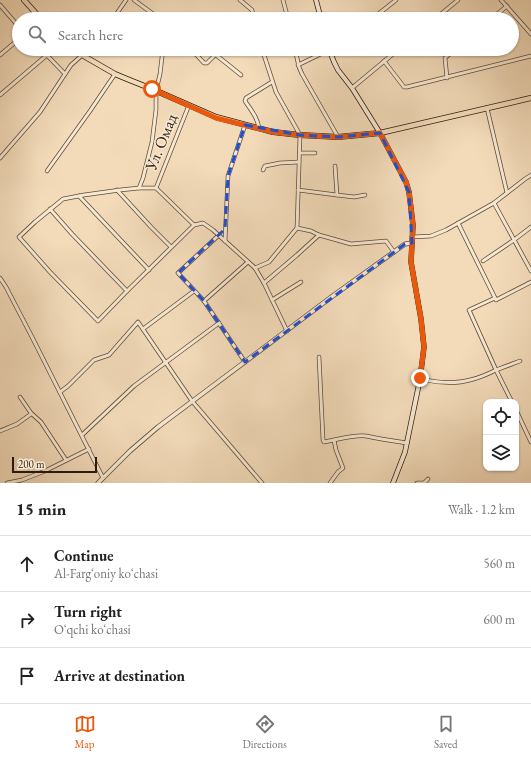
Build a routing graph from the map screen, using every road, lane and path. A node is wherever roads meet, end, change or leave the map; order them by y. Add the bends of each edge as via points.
1 (24, 0) edge
2 (126, 0) edge
3 (134, 0) edge
4 (240, 0) edge
5 (283, 0) edge
6 (316, 0) edge
7 (396, 0) edge
8 (458, 0) edge
9 (501, 0) edge
10 (0, 5) edge
11 (506, 6) junction
12 (35, 12) edge
13 (118, 12) edge
14 (150, 12) edge
15 (252, 12) edge
16 (286, 12) edge
17 (319, 12) edge
18 (381, 12) edge
19 (443, 12) edge
20 (499, 12) edge
21 (511, 12) edge
22 (12, 19) edge
23 (519, 21) edge
24 (531, 34) edge
25 (12, 45) edge
26 (0, 55) edge
27 (46, 56) edge
28 (48, 56) edge
29 (81, 56) edge
30 (84, 56) edge
31 (162, 56) edge
32 (198, 56) edge
33 (215, 56) edge
34 (217, 56) edge
35 (264, 56) edge
36 (296, 56) edge
37 (315, 56) edge
38 (332, 56) edge
39 (390, 56) edge
40 (447, 56) edge
41 (531, 56) edge
42 (384, 61) junction
43 (298, 65) junction
44 (65, 74) junction
45 (115, 74) junction
46 (241, 74) dead end
47 (447, 78) junction
48 (272, 82) junction
49 (352, 88) junction
50 (156, 91) junction
51 (0, 95) edge
52 (531, 98) edge
53 (189, 105) junction
54 (487, 108) junction
55 (245, 125) junction
56 (259, 129) junction
57 (380, 133) junction
58 (300, 135) junction
59 (338, 137) junction
60 (315, 152) dead end
61 (300, 153) junction
62 (0, 157) edge
63 (299, 162) junction
64 (335, 166) dead end
65 (263, 170) dead end
66 (47, 171) dead end
67 (531, 175) edge
68 (139, 188) junction
69 (156, 188) junction
70 (117, 190) junction
71 (298, 190) junction
72 (507, 193) junction
73 (337, 195) junction
74 (365, 195) dead end
75 (79, 196) junction
76 (494, 203) junction
77 (50, 209) junction
78 (458, 223) junction
79 (194, 225) junction
80 (531, 227) edge
81 (297, 228) junction
82 (219, 235) junction
83 (319, 235) junction
84 (412, 237) junction
85 (514, 240) junction
86 (225, 241) junction
87 (412, 243) junction
88 (172, 247) junction
89 (394, 252) junction
90 (483, 261) dead end
91 (248, 262) junction
92 (255, 268) junction
93 (149, 270) junction
94 (531, 271) edge
95 (0, 278) edge
96 (302, 282) dead end
97 (531, 282) edge
98 (264, 283) junction
99 (127, 291) junction
100 (194, 291) junction
101 (495, 298) junction
102 (272, 300) junction
103 (204, 301) junction
104 (219, 323) junction
105 (143, 330) junction
106 (286, 331) junction
107 (319, 357) dead end
108 (520, 361) dead end
109 (166, 362) junction
110 (245, 362) junction
111 (496, 370) junction
112 (420, 378) junction
113 (60, 392) junction
114 (20, 396) dead end
115 (510, 399) edge
116 (192, 401) junction
117 (31, 414) junction
118 (519, 416) edge
119 (0, 431) edge
120 (82, 435) junction
121 (334, 440) junction
122 (531, 442) edge
123 (407, 443) junction
124 (89, 449) junction
125 (66, 460) junction
126 (103, 478) junction
127 (428, 478) dead end
128 (7, 483) edge
129 (98, 483) edge
130 (262, 483) edge
131 (330, 483) edge
132 (394, 483) edge
133 (417, 483) edge

1 - 12 main road
2 - 13 street
3 - 14 street
4 - 15 street
5 - 16 street
6 - 17 main road
7 - 18 street
8 - 19 street
9 - 11 street
10 - 22 street
11 - 20 street
11 - 21 street
23 - 24 street
25 - 26 street
27 - 51 street
28 - 44 street
29 - 44 street
30 - 45 main road
31 - 50 street
32 - 33 street via 207,63
34 - 46 street
35 - 48 street
36 - 43 street
37 - 43 street
38 - 49 main road via 338,70
39 - 42 street
40 - 47 street via 445,58
41 - 47 street
42 - 47 street via 405,88
42 - 49 street
43 - 59 street
44 - 62 street via 40,112
45 - 50 main road
45 - 66 street
48 - 56 street via 245,99
48 - 58 street
49 - 57 main road
50 - 53 main road
50 - 68 street via 152,142
52 - 54 main road
53 - 55 main road via 216,118
53 - 69 street, Ул. Омад
54 - 57 main road
54 - 72 street
55 - 56 main road
55 - 86 street via 228,176
56 - 58 main road
57 - 59 main road
57 - 84 main road via 406,182 413,225
58 - 59 main road
58 - 61 street
60 - 61 street
61 - 63 street
63 - 65 street via 265,166
63 - 71 street
64 - 73 street
67 - 72 street
68 - 69 street
68 - 70 street
69 - 79 street
70 - 75 street
70 - 88 street
71 - 73 street
71 - 81 street
72 - 76 street
73 - 74 street
75 - 77 street via 63,199
75 - 93 street
76 - 78 street
76 - 85 street
77 - 99 street
77 - 99 street via 19,237 50,272 98,321
78 - 84 street via 431,236
78 - 101 street
79 - 82 street via 203,223
79 - 88 street
80 - 85 street
81 - 83 street
81 - 92 street via 269,262
82 - 86 street
82 - 100 street via 178,273
83 - 89 street via 351,244 386,241
83 - 98 street
84 - 87 main road
85 - 90 street
85 - 94 street
86 - 91 street
87 - 89 street via 405,244
87 - 112 main road via 411,262 424,347
88 - 93 street
89 - 106 street
91 - 92 street
91 - 103 street
92 - 98 street
93 - 99 street
95 - 113 street
96 - 102 street
97 - 101 street via 496,300
98 - 102 street
100 - 103 street
100 - 105 street
101 - 111 street via 469,310
102 - 106 street
103 - 104 street
104 - 109 street
104 - 110 street
105 - 109 street
105 - 113 street via 138,322 110,355 94,360
106 - 110 street
107 - 121 street via 323,440
108 - 111 street
109 - 116 street
109 - 120 street via 134,386
110 - 116 street
111 - 112 street via 460,382 439,382
111 - 115 street
112 - 123 main road
113 - 120 street
114 - 117 street
116 - 126 street via 130,451
116 - 130 street
117 - 119 street via 17,424
117 - 125 street via 41,422
118 - 122 street
120 - 124 street
121 - 123 street via 365,436
121 - 131 street via 343,468
123 - 132 main road
124 - 125 street
124 - 126 street
125 - 128 street via 22,480
126 - 129 street
127 - 133 street via 424,483

